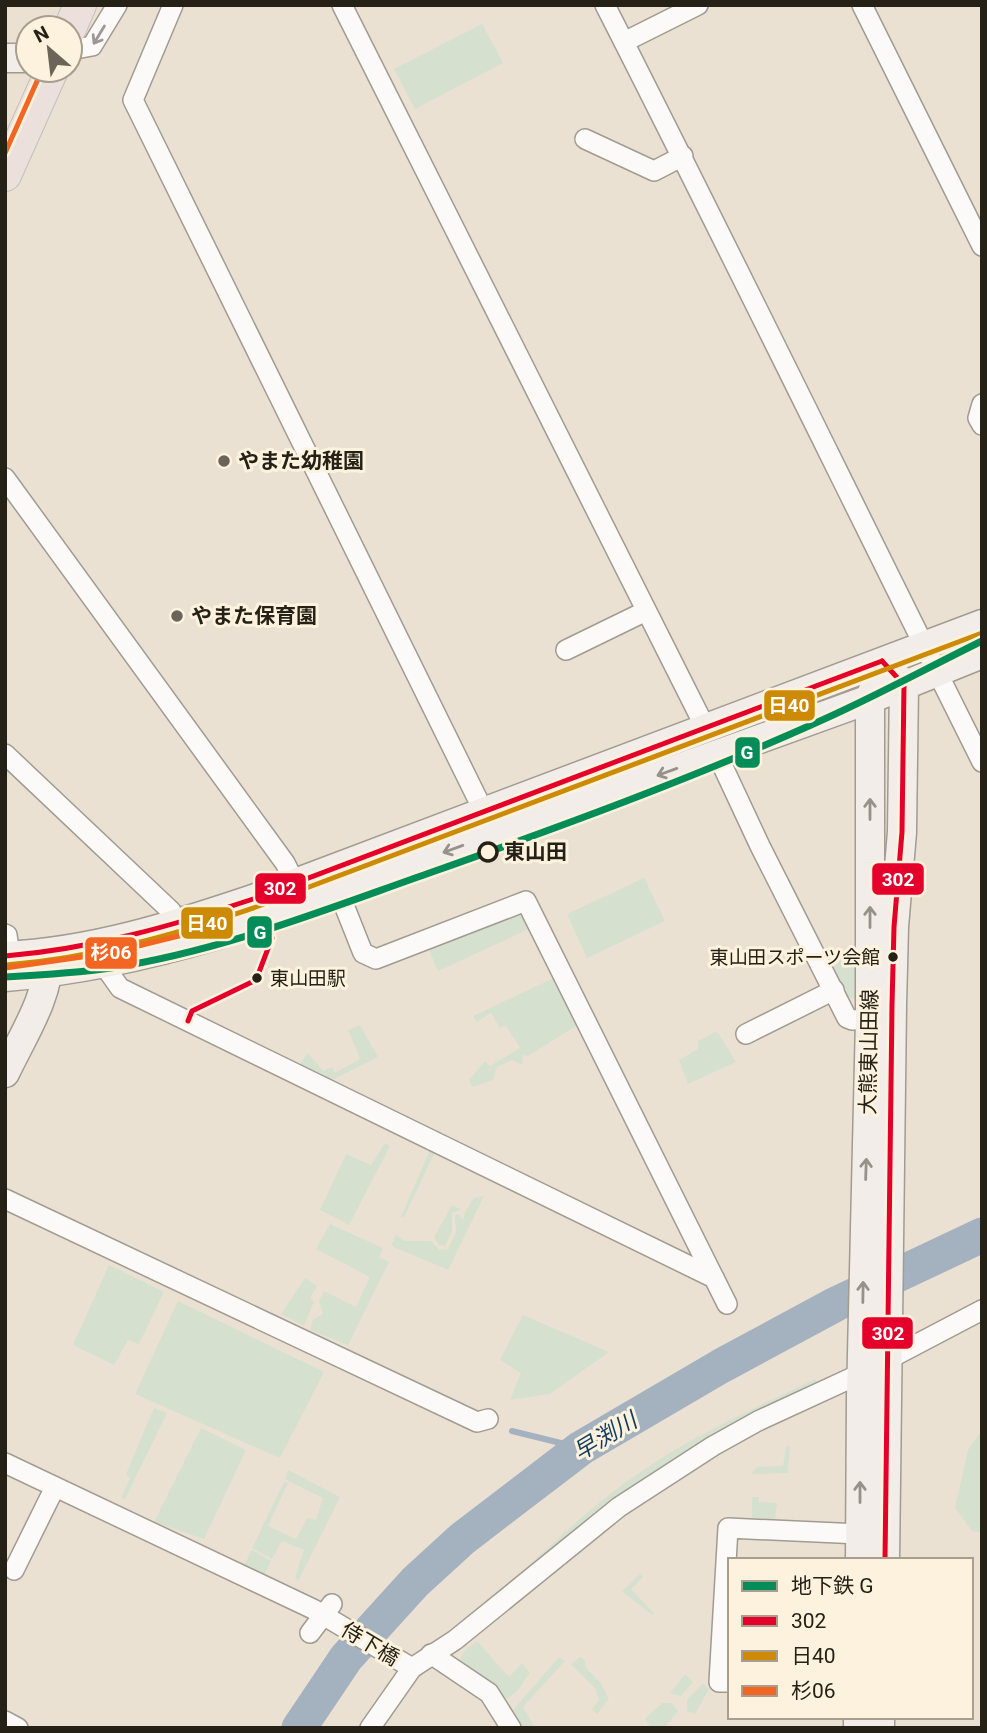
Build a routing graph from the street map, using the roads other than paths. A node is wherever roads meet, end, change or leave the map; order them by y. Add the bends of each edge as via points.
1 (117, 5) edge
2 (173, 5) edge
3 (342, 5) edge
4 (605, 5) edge
5 (698, 5) edge
6 (862, 5) edge
7 (624, 42) junction
8 (84, 47) edge
9 (46, 84) edge
10 (585, 139) dead end
11 (683, 156) junction
12 (5, 175) edge
13 (982, 246) edge
14 (982, 404) edge
15 (982, 425) edge
16 (5, 478) edge
17 (646, 611) junction
18 (982, 624) edge
19 (923, 646) junction
20 (566, 650) dead end
21 (982, 654) edge
22 (882, 661) junction
23 (936, 671) junction
24 (904, 685) junction
25 (870, 699) junction
26 (705, 727) junction
27 (5, 754) edge
28 (717, 754) junction
29 (982, 762) edge
30 (484, 812) junction
31 (295, 883) junction
32 (338, 890) junction
33 (176, 925) junction
34 (6, 956) edge
35 (49, 963) junction
36 (103, 964) junction
37 (834, 990) junction
38 (870, 1019) junction
39 (746, 1034) dead end
40 (5, 1073) edge
41 (5, 1199) edge
42 (714, 1278) junction
43 (727, 1304) dead end
44 (982, 1310) edge
45 (889, 1345) junction
46 (862, 1359) junction
47 (488, 1419) dead end
48 (5, 1463) edge
49 (55, 1487) junction
50 (860, 1547) edge
51 (885, 1558) edge
52 (14, 1570) dead end
53 (328, 1613) junction
54 (310, 1633) dead end
55 (431, 1654) junction
56 (412, 1668) junction
57 (728, 1682) edge
58 (5, 1721) edge
59 (18, 1728) edge
60 (370, 1728) edge
61 (511, 1728) edge

1 -> 8 street via 92,46
2 - 30 street via 133,100
3 - 17 street
4 - 7 street
5 - 7 street
6 - 13 street
7 - 11 street
9 - 12 main road
10 - 11 street via 654,171
11 - 19 street
14 - 15 street via 978,418
16 - 31 street
17 - 20 street
17 - 26 street
18 - 19 main road
19 - 22 main road
19 - 23 street
21 - 23 main road
22 - 24 main road
22 - 25 main road, 大熊東山田線
22 - 26 main road
23 - 24 main road
23 - 29 street
24 - 25 main road
24 - 45 main road, 大熊東山田線 via 902,832 892,1005
25 - 28 main road
38 -> 25 main road, 大熊東山田線
26 - 30 main road
27 - 33 street via 171,911
28 -> 32 main road
28 - 37 street
30 - 31 main road
31 - 33 main road
32 - 36 main road via 217,935
32 - 42 street via 363,953 376,959 526,901
33 - 35 main road
34 - 35 main road
35 - 36 main road
35 - 40 main road via 46,989
36 - 42 street via 120,988
37 - 38 street via 847,1018
37 - 39 street
46 -> 38 main road, 大熊東山田線
41 - 47 street via 452,1411 477,1422
42 - 43 street
44 - 45 street
45 - 46 street
45 - 51 main road
50 -> 46 main road
46 - 55 street via 619,1507
48 - 49 street, 侍下橋
49 - 52 street
49 - 53 street, 侍下橋
50 - 57 street via 728,1528 719,1682
53 - 54 street
53 - 56 street, 侍下橋
55 - 56 street
55 - 61 street via 489,1693
56 - 60 street
58 - 59 street

